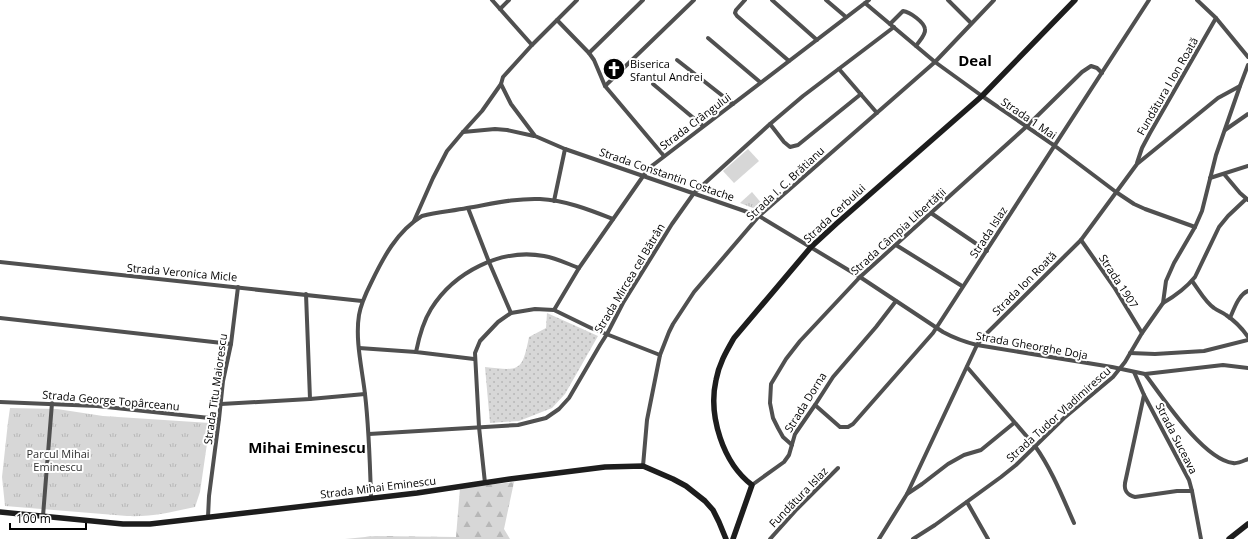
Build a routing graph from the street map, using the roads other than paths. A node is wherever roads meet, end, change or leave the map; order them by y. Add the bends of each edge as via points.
1 (492, 0) edge
2 (509, 0) edge
3 (577, 0) edge
4 (643, 0) edge
5 (694, 0) edge
6 (745, 0) edge
7 (772, 0) edge
8 (826, 0) edge
9 (948, 0) edge
10 (994, 0) edge
11 (1075, 0) edge
12 (1150, 0) edge
13 (1197, 0) edge
14 (867, 1) edge
15 (500, 9) junction
16 (846, 17) junction
17 (1216, 18) junction
18 (556, 20) junction
19 (972, 23) junction
20 (892, 26) junction
21 (708, 38) dead end
22 (817, 40) junction
23 (532, 45) junction
24 (916, 46) junction
25 (589, 53) junction
26 (1248, 57) edge
27 (677, 60) dead end
28 (789, 61) junction
29 (935, 62) junction
30 (1248, 66) edge
31 (839, 69) junction
32 (1102, 73) junction
33 (760, 82) junction
34 (501, 84) junction
35 (653, 84) dead end
36 (605, 86) junction
37 (1240, 86) junction
38 (861, 94) junction
39 (982, 96) junction
40 (733, 104) junction
41 (877, 113) junction
42 (1248, 114) edge
43 (770, 124) junction
44 (703, 126) junction
45 (1026, 127) junction
46 (1225, 130) junction
47 (463, 132) junction
48 (534, 136) junction
49 (1055, 146) junction
50 (565, 149) junction
51 (664, 156) junction
52 (1137, 164) junction
53 (1248, 166) edge
54 (1224, 174) junction
55 (644, 176) junction
56 (1210, 178) junction
57 (1116, 192) junction
58 (694, 193) junction
59 (1247, 199) edge
60 (554, 201) junction
61 (468, 208) junction
62 (931, 212) junction
63 (759, 216) junction
64 (613, 219) junction
65 (414, 221) junction
66 (1195, 227) junction
67 (1081, 240) junction
68 (896, 245) junction
69 (811, 247) junction
70 (987, 251) junction
71 (0, 262) edge
72 (488, 262) junction
73 (579, 268) junction
74 (860, 277) junction
75 (1192, 281) junction
76 (962, 286) junction
77 (238, 287) junction
78 (1248, 291) edge
79 (306, 294) junction
80 (362, 301) junction
81 (896, 301) junction
82 (1163, 303) junction
83 (554, 310) junction
84 (511, 313) junction
85 (0, 318) edge
86 (1230, 318) junction
87 (936, 327) junction
88 (1142, 333) junction
89 (608, 334) junction
90 (1248, 337) edge
91 (1248, 340) edge
92 (231, 344) junction
93 (977, 345) junction
94 (359, 348) junction
95 (416, 352) junction
96 (1130, 353) junction
97 (660, 355) junction
98 (474, 359) junction
99 (967, 367) junction
100 (1248, 368) edge
101 (1120, 369) junction
102 (1134, 372) junction
103 (1145, 374) junction
104 (365, 394) junction
105 (1144, 395) junction
106 (310, 399) junction
107 (0, 402) edge
108 (52, 403) junction
109 (221, 404) junction
110 (815, 405) junction
111 (220, 419) junction
112 (1014, 423) junction
113 (479, 427) junction
114 (369, 434) junction
115 (792, 445) junction
116 (1035, 446) junction
117 (1248, 459) edge
118 (643, 466) junction
119 (838, 468) dead end
120 (485, 483) junction
121 (752, 485) junction
122 (1192, 490) junction
123 (907, 494) junction
124 (371, 497) junction
125 (967, 502) junction
126 (0, 512) edge
127 (43, 516) junction
128 (208, 517) junction
129 (1074, 523) dead end
130 (1248, 524) edge
131 (726, 539) edge
132 (733, 539) edge
133 (770, 539) edge
134 (879, 539) edge
135 (913, 539) edge
136 (988, 539) edge
137 (1201, 539) edge
138 (1229, 539) edge

1 - 15 street
2 - 15 street
3 - 18 street
4 - 25 street
5 - 36 street
6 - 28 street via 736,10 737,16
7 - 22 street
8 - 16 street
9 - 19 street
10 - 19 street, Strada I. C. Brătianu
11 - 39 main road, Strada Cerbului
12 - 32 street, Strada Islaz
13 - 17 street
14 - 16 street, Strada Crângului
14 - 20 street, Strada 1 Mai
15 - 23 street
16 - 22 street, Strada Crângului
17 - 26 street
17 - 52 street, Fundătura I Ion Roată via 1150,133
18 - 23 street
18 - 25 street
19 - 29 street, Strada I. C. Brătianu
20 - 24 street, Strada 1 Mai
20 - 24 street, Strada Mircea cel Bătrân via 903,11 911,14 925,29
20 - 31 street, Strada Mircea cel Bătrân
21 - 33 street
22 - 28 street, Strada Crângului
23 - 34 street via 503,77
24 - 29 street, Strada 1 Mai
25 - 36 street
27 - 40 street
28 - 33 street, Strada Crângului
29 - 39 street, Strada 1 Mai
29 - 41 street, Strada I. C. Brătianu
30 - 37 street, Strada Tudor Vladimirescu
31 - 38 street
31 - 43 street, Strada Mircea cel Bătrân
32 - 45 street, Strada Câmpia Libertății via 1091,66 1082,72
32 - 49 street, Strada Islaz
33 - 40 street, Strada Crângului
34 - 47 street via 482,112
34 - 48 street via 506,96
35 - 44 street
36 - 51 street
37 - 46 street, Strada Tudor Vladimirescu
37 - 52 street, Strada Ion Roată via 1218,98
38 - 41 street
38 - 43 street via 794,147 784,142
39 - 45 street, Strada 1 Mai
39 - 69 main road, Strada Cerbului
40 - 44 street, Strada Crângului
41 - 63 street, Strada I. C. Brătianu
42 - 46 street
43 - 58 street, Strada Mircea cel Bătrân
44 - 51 street, Strada Crângului
45 - 49 street, Strada 1 Mai
45 - 62 street, Strada Câmpia Libertății
46 - 56 street, Strada Tudor Vladimirescu
47 - 48 street, Strada Constantin Costache via 507,130
47 - 65 street via 444,158
48 - 50 street, Strada Constantin Costache
49 - 57 street, Strada 1 Mai
49 - 70 street, Strada Islaz
50 - 55 street, Strada Constantin Costache
50 - 60 street
51 - 55 street, Strada Crângului via 648,169
52 - 57 street, Strada Ion Roată
53 - 54 street
54 - 56 street
54 - 59 street
55 - 58 street, Strada Constantin Costache
55 - 64 street, Strada Crângului
56 - 66 street, Strada Tudor Vladimirescu via 1202,211
57 - 66 street, Strada 1 Mai via 1145,209
57 - 67 street, Strada Ion Roată
58 - 63 street, Strada Constantin Costache
58 - 89 street, Strada Mircea cel Bătrân via 676,217 623,303
59 - 75 street via 1219,227
60 - 61 street via 518,200
60 - 64 street via 584,208
61 - 65 street via 422,216
61 - 72 street
62 - 68 street, Strada Câmpia Libertății
62 - 70 street
63 - 69 street, Strada Constantin Costache
63 - 97 street, Strada I. C. Brătianu via 690,297 669,332
64 - 73 street, Strada Crângului
65 - 80 street via 384,257
66 - 82 street, Strada Tudor Vladimirescu via 1166,281
67 - 88 street, Strada 1907
67 - 93 street, Strada Ion Roată
68 - 74 street, Strada Câmpia Libertății
68 - 76 street
69 - 74 street, Strada Constantin Costache
69 - 121 main road, Strada Cerbului via 734,338 724,355 716,380 716,426 735,469
70 - 76 street, Strada Islaz
71 - 77 street, Strada Veronica Micle
72 - 73 street via 511,256 538,255
72 - 84 street
72 - 95 street via 472,269 449,287 439,299 424,323
73 - 83 street, Strada Crângului
74 - 81 street, Strada Constantin Costache
74 - 115 street, Strada Câmpia Libertății via 800,341 771,384 770,403 773,418 783,437
75 - 82 street
75 - 86 street via 1208,303
76 - 87 street, Strada Islaz
77 - 79 street, Strada Veronica Micle
77 - 92 street, Strada Titu Maiorescu
78 - 86 street via 1244,292
79 - 80 street, Strada Veronica Micle
79 - 106 street
80 - 94 street via 358,324
81 - 87 street, Strada Constantin Costache
81 - 110 street, Strada Dorna via 833,378
82 - 88 street, Strada Tudor Vladimirescu
83 - 84 street
83 - 89 street
84 - 98 street via 498,322 480,341
85 - 92 street
86 - 90 street
87 - 93 street, Strada Gheorghe Doja via 952,337
87 - 110 street, Strada Islaz via 848,428 840,427
88 - 96 street, Strada Tudor Vladimirescu
89 - 97 street
89 - 113 street, Strada Mircea cel Bătrân via 569,398 559,409 546,418 532,422
91 - 96 street via 1204,351
92 - 109 street, Strada Titu Maiorescu via 224,369
93 - 99 street, Strada Ion Roată
93 - 101 street, Strada Gheorghe Doja
94 - 95 street
94 - 104 street
95 - 98 street
96 - 101 street, Strada Tudor Vladimirescu
97 - 118 street, Strada I. C. Brătianu via 649,408
98 - 113 street
99 - 112 street
99 - 123 street, Strada Ion Roată
100 - 103 street, Strada Gheorghe Doja via 1223,365
101 - 102 street, Strada Gheorghe Doja
101 - 116 street, Strada Tudor Vladimirescu
102 - 103 street, Strada Gheorghe Doja
102 - 105 street, Strada Suceava
103 - 117 street via 1186,427 1207,449 1221,459 1234,463
104 - 106 street
104 - 114 street
105 - 122 street, Strada Suceava
105 - 122 street via 1124,488 1126,492 1135,497
106 - 109 street
107 - 108 street, Strada George Topârceanu
108 - 111 street, Strada George Topârceanu
108 - 127 street
109 - 111 street, Strada Titu Maiorescu
110 - 115 street, Strada Dorna via 795,434
111 - 128 street, Strada Titu Maiorescu
112 - 116 street
112 - 123 street via 981,450 964,455 948,464
113 - 114 street, Strada Mircea cel Bătrân
113 - 120 street
114 - 124 street
115 - 121 street, Strada Dorna via 784,462
116 - 125 street, Strada Tudor Vladimirescu via 1016,465
116 - 129 street via 1048,466
118 - 120 main road, Strada Mihai Eminescu via 605,467
118 - 131 main road, Strada Mihai Eminescu via 686,486 705,501 713,510
119 - 133 street, Fundătura Islaz
120 - 124 main road, Strada Mihai Eminescu
121 - 132 main road
122 - 137 street, Strada Suceava
123 - 134 street, Strada Ion Roată
124 - 128 main road, Strada Mihai Eminescu
125 - 135 street, Strada Tudor Vladimirescu
125 - 136 street
126 - 127 main road, Strada Mihai Eminescu
127 - 128 main road, Strada Mihai Eminescu via 122,524 150,524
130 - 138 main road

